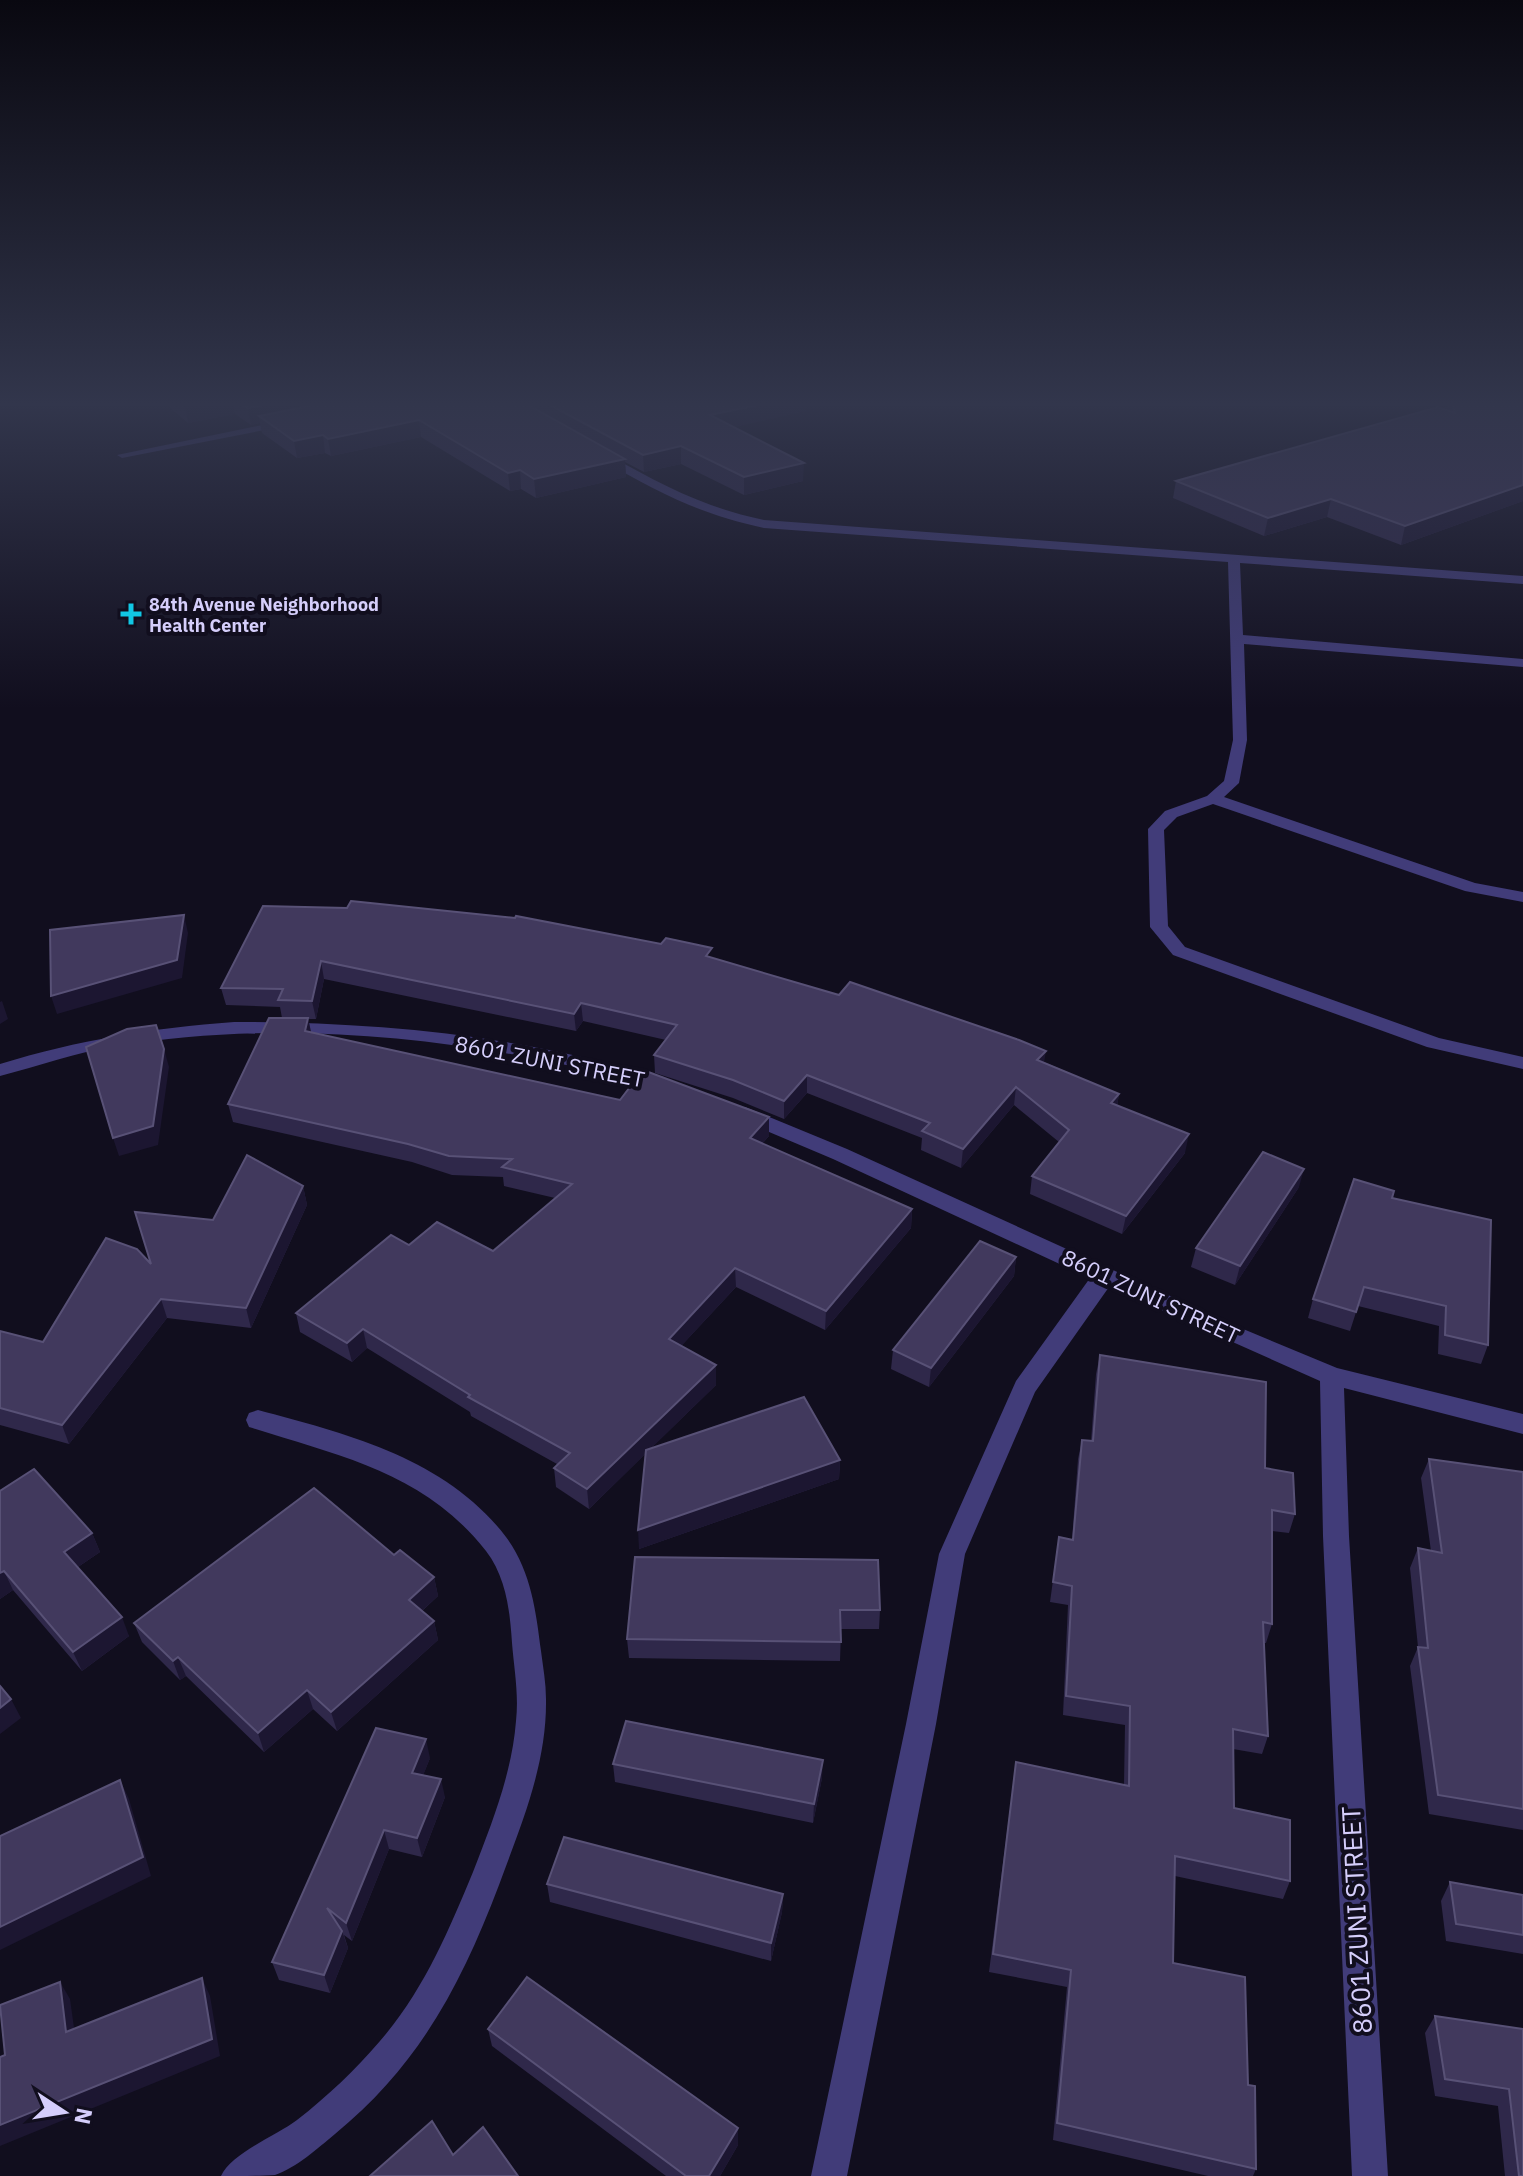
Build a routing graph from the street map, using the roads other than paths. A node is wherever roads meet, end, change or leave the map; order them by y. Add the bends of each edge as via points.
1 (696, 507) edge
2 (1234, 559) junction
3 (1523, 580) edge
4 (1237, 639) junction
5 (1523, 663) edge
6 (1213, 799) junction
7 (1523, 897) edge
8 (1523, 1063) edge
9 (0, 1070) edge
10 (680, 1091) edge
11 (725, 1106) edge
12 (1105, 1275) junction
13 (1332, 1376) junction
14 (258, 1420) dead end
15 (1523, 1424) edge
16 (239, 2176) edge
17 (829, 2176) edge
18 (1370, 2176) edge

1 - 2 street via 764,524
2 - 3 street
2 - 4 street
4 - 5 street
4 - 6 street via 1240,740 1231,783
6 - 7 street via 1471,887
6 - 8 street via 1171,814 1156,829 1159,927 1179,951 1434,1043
9 - 10 street, 8601 ZUNI STREET via 144,1035 292,1026 512,1050
11 - 12 street, 8601 ZUNI STREET
12 - 13 street, 8601 ZUNI STREET
12 - 17 street via 1025,1388 952,1554
13 - 15 street, 8601 ZUNI STREET
13 - 18 street, 8601 ZUNI STREET
14 - 16 street via 390,1460 456,1503 497,1545 522,1596 532,1701 525,1762 508,1822 458,1950 424,2010 376,2072 320,2125

